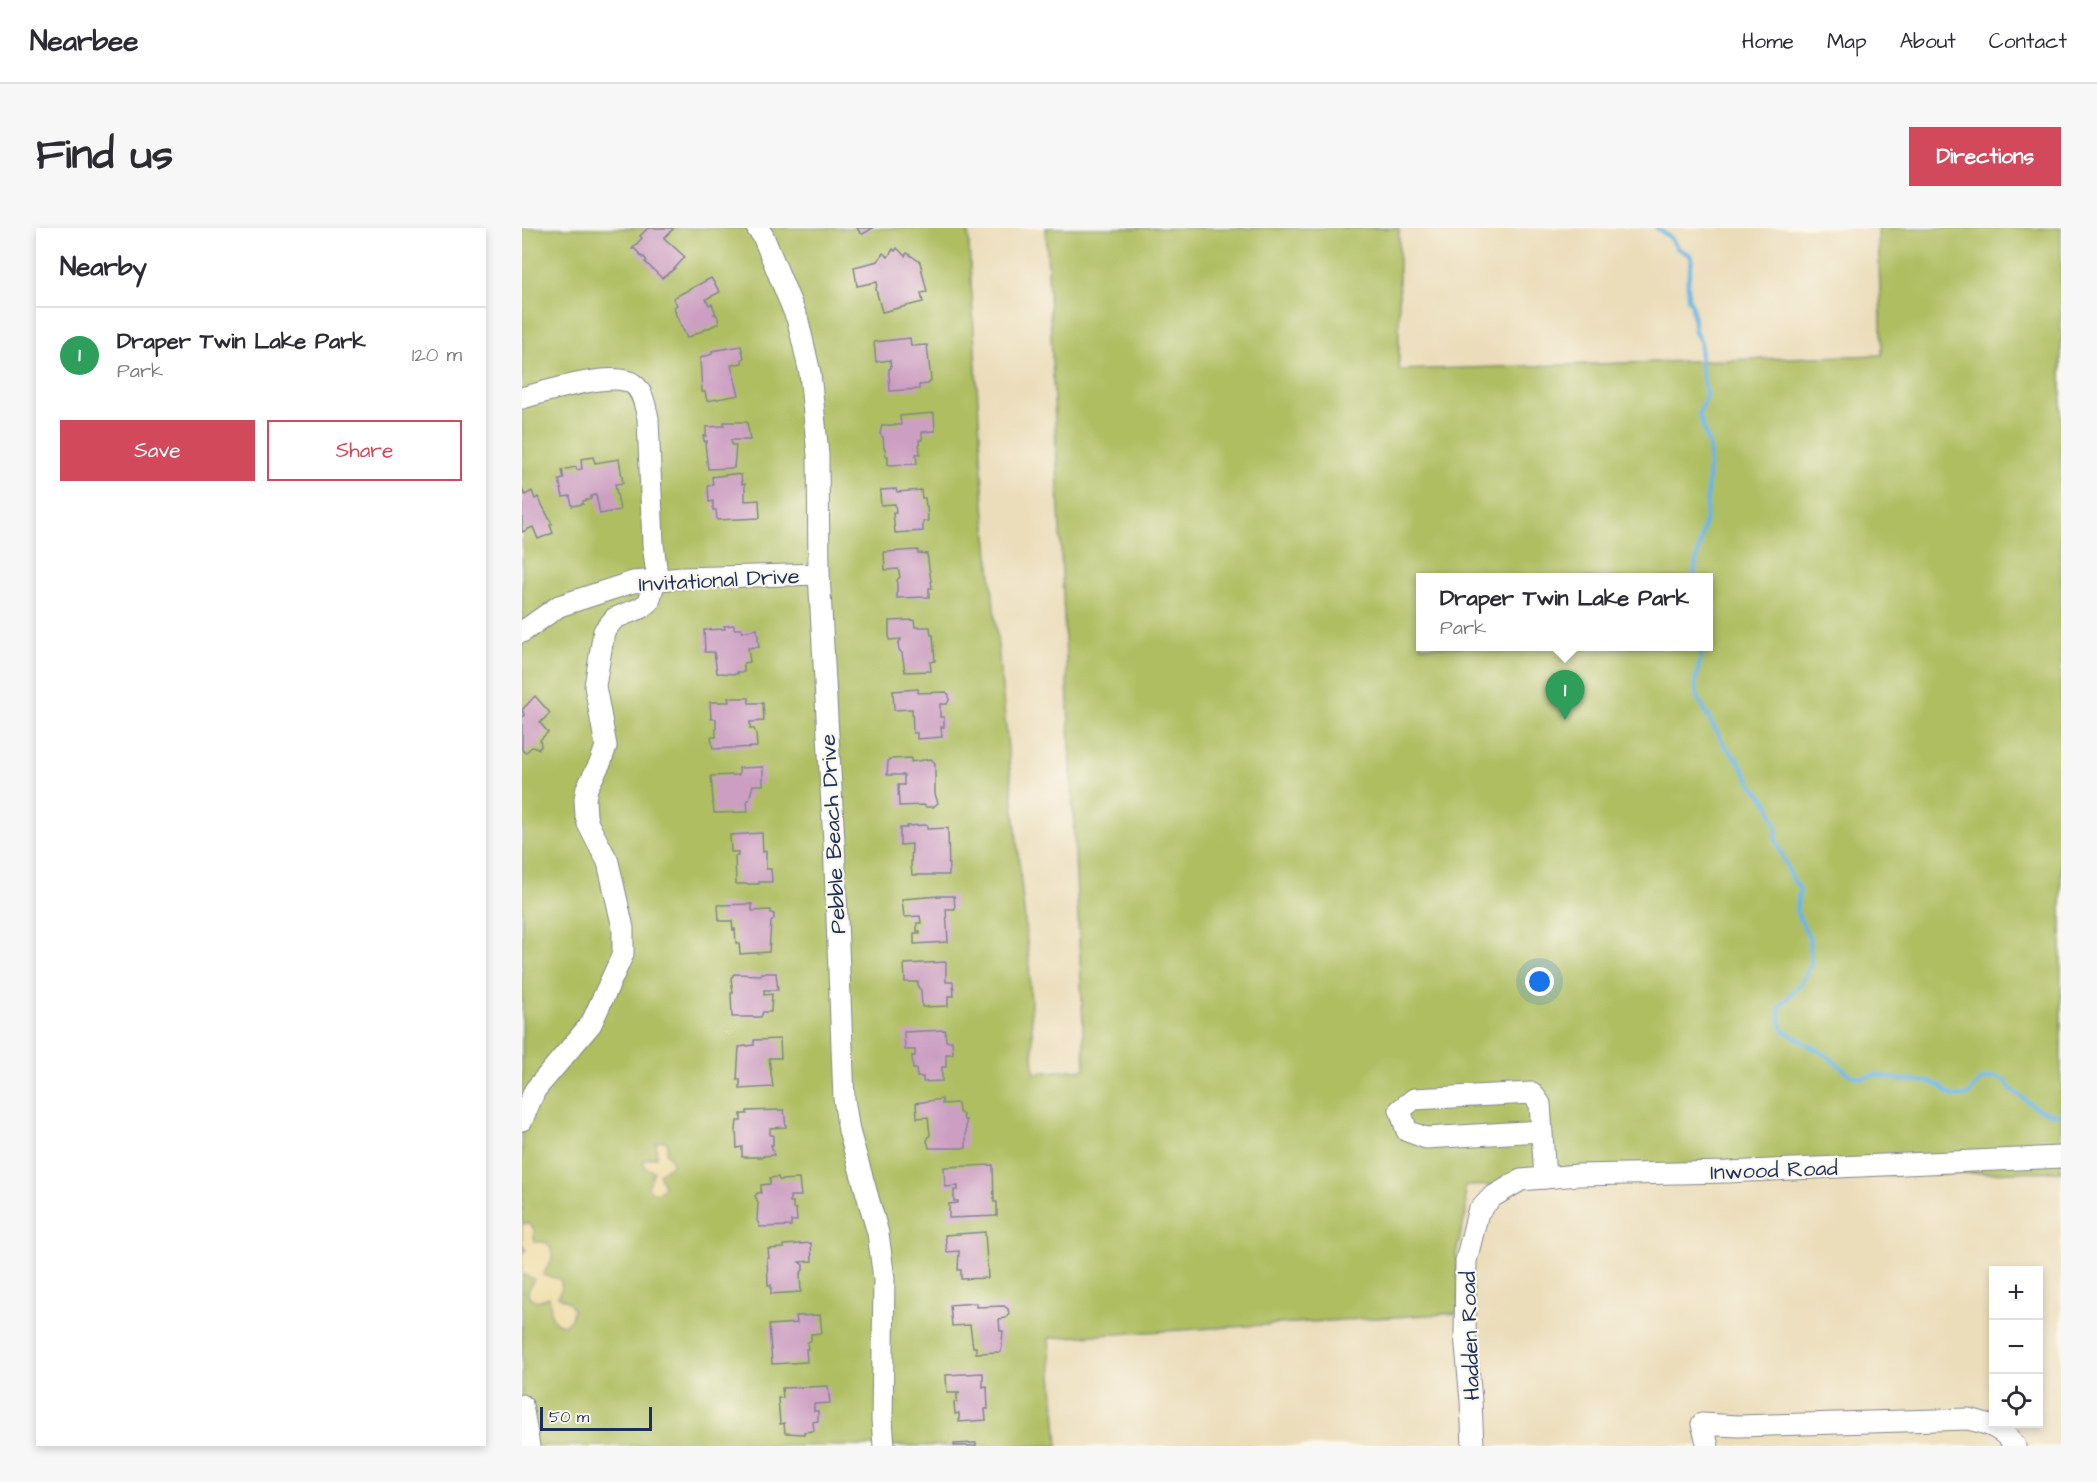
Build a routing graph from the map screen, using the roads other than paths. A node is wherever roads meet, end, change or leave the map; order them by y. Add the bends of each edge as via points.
1 (757, 228) edge
2 (522, 398) edge
3 (819, 574) junction
4 (522, 632) edge
5 (522, 1120) edge
6 (1541, 1131) junction
7 (2061, 1157) edge
8 (1545, 1178) junction
9 (1492, 1197) joint
10 (522, 1405) edge
11 (529, 1446) edge
12 (884, 1446) edge
13 (1473, 1446) edge
14 (1708, 1446) edge
15 (2015, 1446) edge

1 - 3 street, Pebble Beach Drive via 798,321 810,373 818,455
2 - 5 street via 599,380 628,381 638,388 648,418 655,575 646,605 615,618 604,631 595,686 606,746 585,799 588,824 608,862 623,928 623,954 591,1024 535,1090
3 - 4 street, Invitational Drive via 633,582 559,606
3 - 12 street, Pebble Beach Drive via 844,1099 849,1131 878,1233 884,1279
6 - 6 street via 1540,1104 1532,1093 1414,1099 1400,1110 1407,1131 1425,1138
6 - 8 street
7 - 8 street, Inwood Road
8 - 9 street, Inwood Road via 1521,1180
9 - 13 street, Hadden Road via 1478,1212 1466,1261 1465,1334
10 - 11 street
14 - 15 street via 1702,1424 1968,1419 2008,1435

